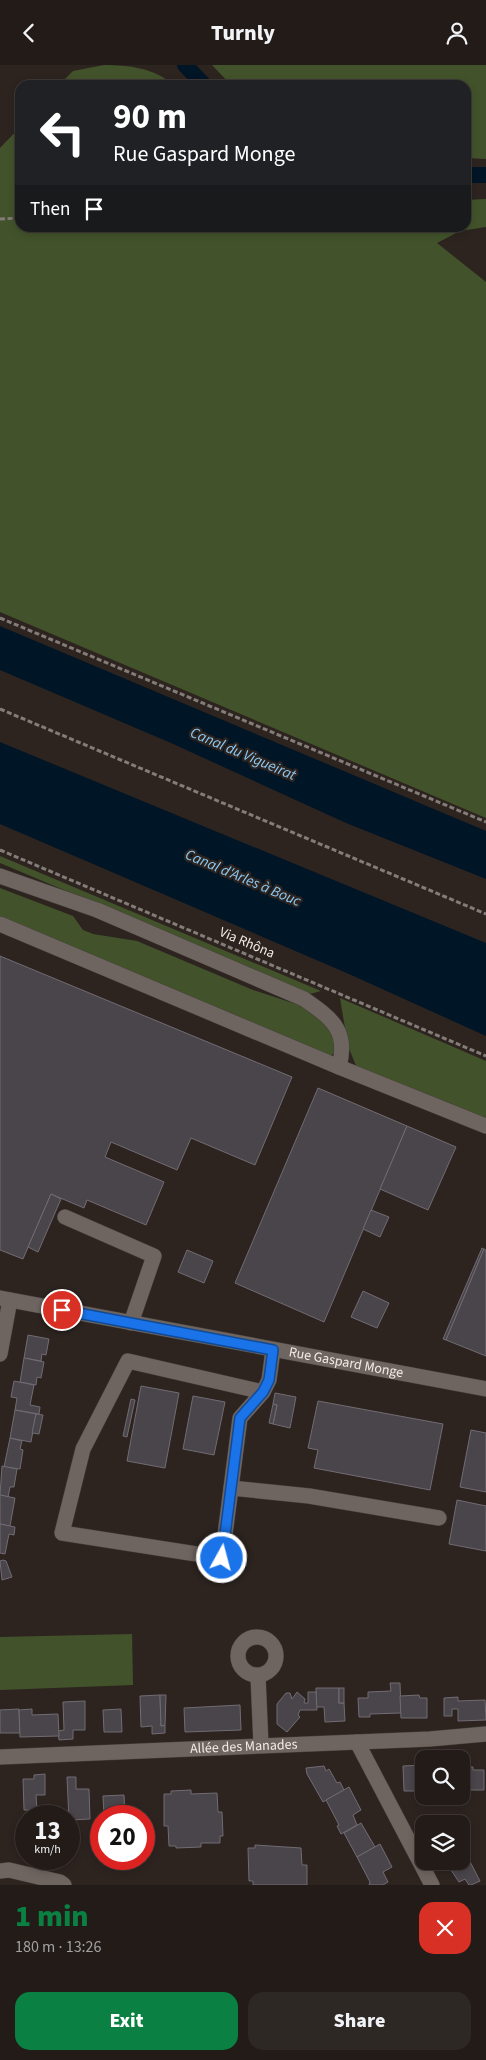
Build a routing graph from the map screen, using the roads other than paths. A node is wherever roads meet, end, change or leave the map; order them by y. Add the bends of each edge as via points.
1 (0, 876) edge
2 (0, 924) edge
3 (339, 1067) junction
4 (486, 1126) edge
5 (65, 1217) dead end
6 (5, 1299) edge
7 (131, 1323) junction
8 (273, 1350) junction
9 (0, 1354) edge
10 (486, 1389) edge
11 (263, 1392) junction
12 (231, 1488) junction
13 (439, 1518) dead end
14 (258, 1676) dead end
15 (486, 1734) edge
16 (357, 1742) junction
17 (261, 1745) junction
18 (0, 1757) edge
19 (0, 1871) edge
20 (64, 1885) edge
21 (432, 1885) edge

1 - 3 street via 97,910 304,999 331,1018 341,1041
2 - 3 street
3 - 4 street
5 - 7 street via 154,1256
6 - 7 street, Rue Gaspard Monge
6 - 9 street
7 - 8 street, Rue Gaspard Monge
8 - 10 street, Rue Gaspard Monge
8 - 11 street via 269,1380
11 - 12 street via 240,1418
11 - 12 street via 128,1361 83,1449 62,1533 222,1558
12 - 13 street via 308,1496
14 - 17 street
15 - 16 street, Allée des Manades
16 - 17 street, Allée des Manades
16 - 21 street
17 - 18 street, Allée des Manades
19 - 20 street

